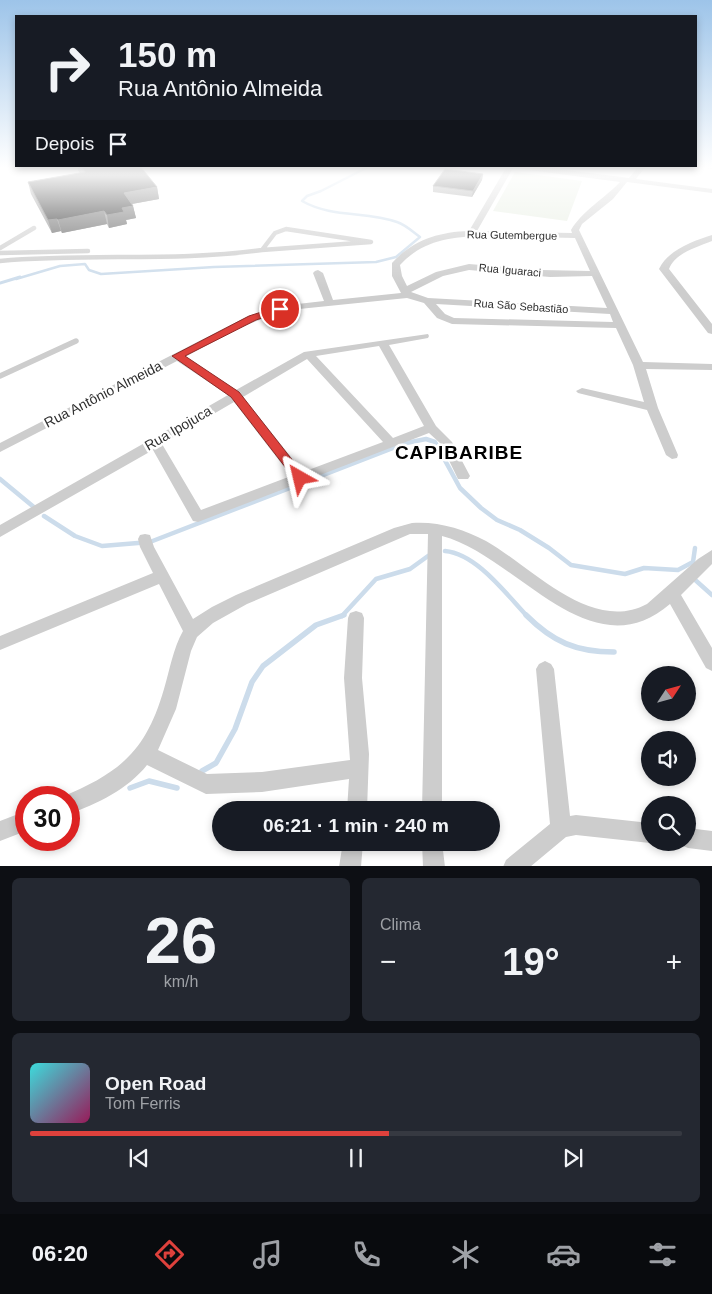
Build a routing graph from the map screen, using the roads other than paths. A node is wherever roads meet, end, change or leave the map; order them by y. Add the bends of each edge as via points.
1 (488, 206) edge
2 (599, 206) edge
3 (34, 228) dead end
4 (472, 233) junction
5 (329, 236) junction
6 (577, 236) junction
7 (712, 238) edge
8 (326, 245) junction
9 (0, 248) edge
10 (88, 251) dead end
11 (261, 251) junction
12 (0, 253) edge
13 (0, 261) edge
14 (318, 273) dead end
15 (595, 273) junction
16 (407, 293) junction
17 (427, 301) junction
18 (329, 302) junction
19 (614, 311) junction
20 (621, 325) junction
21 (712, 330) edge
22 (424, 336) dead end
23 (76, 341) dead end
24 (383, 343) junction
25 (308, 354) junction
26 (177, 356) junction
27 (639, 364) junction
28 (712, 367) edge
29 (0, 376) edge
30 (582, 392) dead end
31 (235, 395) junction
32 (652, 408) junction
33 (431, 428) junction
34 (154, 441) junction
35 (391, 444) junction
36 (0, 448) edge
37 (672, 455) dead end
38 (463, 476) dead end
39 (300, 478) junction
40 (435, 529) junction
41 (0, 532) edge
42 (146, 543) dead end
43 (712, 556) edge
44 (163, 576) junction
45 (672, 594) junction
46 (356, 618) dead end
47 (192, 632) junction
48 (0, 643) edge
49 (712, 663) edge
50 (545, 669) dead end
51 (145, 754) junction
52 (359, 768) junction
53 (80, 799) edge
54 (357, 801) edge
55 (432, 801) edge
56 (15, 826) edge
57 (561, 828) junction
58 (0, 832) edge
59 (641, 832) edge
60 (696, 839) edge
61 (712, 841) edge
62 (352, 851) edge
63 (433, 851) edge
64 (350, 866) edge
65 (434, 866) edge
66 (513, 866) edge

1 - 4 street
2 - 6 street via 577,226
3 - 9 lane
4 - 6 street, Rua Gutembergue
4 - 16 street, Rua Gutembergue via 428,240 402,255 394,268
5 - 8 lane
5 - 8 lane via 371,242
5 - 11 lane via 283,230 275,233
6 - 15 street
7 - 21 street via 676,255 666,262 664,268
8 - 11 lane
10 - 12 lane
11 - 13 lane via 164,258
14 - 18 street
15 - 16 street, Rua Iguaraci via 462,268 434,276
15 - 19 street
16 - 17 street
16 - 18 street, Rua Antônio Almeida
17 - 19 street, Rua São Sebastião
17 - 20 street via 441,316 452,321
18 - 26 street, Rua Antônio Almeida via 266,313
19 - 20 street
20 - 27 street
22 - 24 street, Rua Ipojuca
23 - 29 lane
24 - 25 street, Rua Ipojuca
24 - 33 street
25 - 31 street, Rua Ipojuca
25 - 35 street
26 - 31 street
26 - 36 street, Rua Antônio Almeida
27 - 28 street
27 - 32 street
30 - 32 street
31 - 34 street, Rua Ipojuca
31 - 39 street
32 - 37 street
33 - 35 street
33 - 38 street via 446,442
34 - 39 street via 198,517
34 - 41 street, Rua Ipojuca
35 - 39 street
40 - 45 street via 480,544 556,598 590,614 619,620 642,614
40 - 47 street via 416,528 399,532 232,605 214,614
40 - 55 street
42 - 44 street
43 - 45 street
44 - 47 street
44 - 48 street
45 - 49 street
46 - 52 street via 354,678
47 - 51 street via 184,648 166,715
50 - 57 street
51 - 52 street via 206,784 262,782
51 - 53 street via 118,780
52 - 54 street
56 - 58 street
57 - 59 street via 576,825
57 - 66 street
60 - 61 street
62 - 64 street
63 - 65 street

